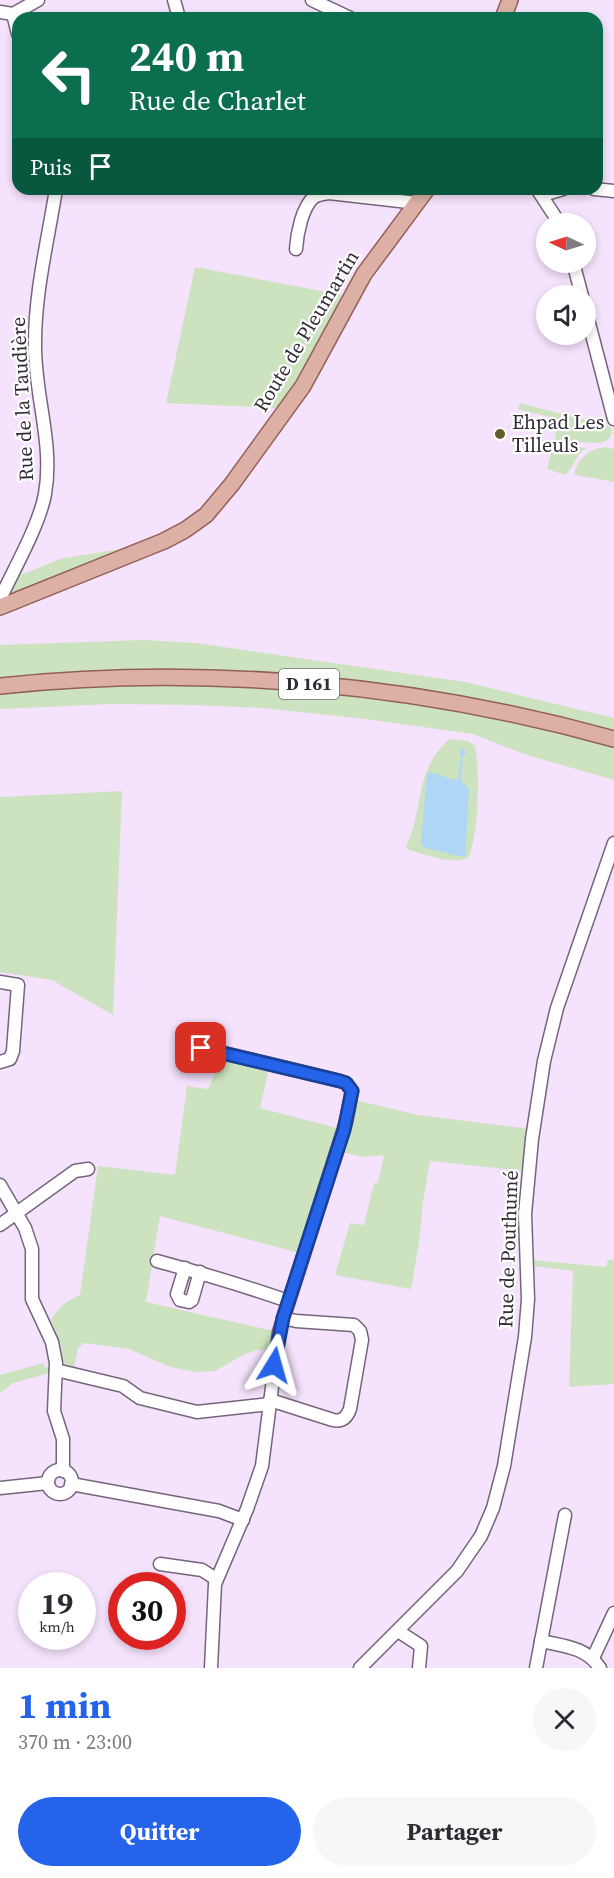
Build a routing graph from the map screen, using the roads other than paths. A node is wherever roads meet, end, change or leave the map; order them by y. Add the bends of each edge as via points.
1 (38, 0) edge
2 (312, 0) edge
3 (337, 12) edge
4 (6, 13) edge
5 (55, 195) edge
6 (317, 195) edge
7 (346, 195) edge
8 (423, 195) edge
9 (542, 195) edge
10 (417, 203) junction
11 (553, 213) edge
12 (296, 249) dead end
13 (595, 345) edge
14 (613, 412) edge
15 (0, 599) edge
16 (0, 607) edge
17 (0, 686) edge
18 (614, 739) edge
19 (614, 843) edge
20 (0, 982) edge
21 (191, 1050) dead end
22 (0, 1062) edge
23 (88, 1169) dead end
24 (0, 1185) edge
25 (16, 1213) junction
26 (0, 1225) edge
27 (157, 1261) dead end
28 (185, 1268) junction
29 (200, 1272) junction
30 (288, 1301) junction
31 (283, 1318) junction
32 (56, 1370) junction
33 (270, 1402) junction
34 (63, 1471) junction
35 (48, 1483) junction
36 (71, 1484) junction
37 (0, 1488) edge
38 (565, 1515) dead end
39 (243, 1520) junction
40 (160, 1564) dead end
41 (216, 1579) junction
42 (614, 1613) edge
43 (398, 1631) junction
44 (541, 1641) junction
45 (597, 1663) edge
46 (211, 1668) edge
47 (360, 1668) edge
48 (419, 1668) edge
49 (536, 1668) edge

1 - 4 street
2 - 3 street
5 - 15 street, Rue de la Taudière via 41,268 35,345 46,443 46,483 39,514
6 - 12 street via 306,209
7 - 10 street
8 - 10 main road, Route de Pleumartin
9 - 11 street
10 - 16 main road, Route de Pleumartin via 364,274 303,386 206,515 164,541
13 - 14 street
17 - 18 main road, D 161 via 160,678 312,684 454,703
19 - 43 street, Rue de Pouthumé via 557,1008 544,1061 525,1214 525,1337 496,1497 481,1536 462,1563
20 - 22 street via 18,985 13,1051 10,1059
21 - 30 street via 201,1048 270,1064 340,1081 351,1088 346,1122
23 - 25 street via 75,1171
24 - 25 street
25 - 26 street
25 - 32 street via 31,1244 32,1299 52,1342
27 - 28 street
28 - 29 street
28 - 29 street via 177,1298 189,1302
29 - 30 street
30 - 31 street
31 - 33 street
31 - 33 street via 354,1325 362,1340 350,1408 344,1418 333,1420
32 - 33 street via 123,1386 143,1399 197,1412
32 - 34 street via 54,1411 63,1439
33 - 39 street via 263,1460
34 - 35 street via 52,1473
34 - 36 street
35 - 36 street via 58,1494 67,1491
35 - 37 street
36 - 39 street via 219,1511
38 - 44 street
39 - 41 street
40 - 41 street via 202,1570
41 - 46 street
42 - 45 street
43 - 47 street, Rue de Pouthumé
43 - 48 street via 422,1647
44 - 45 street via 575,1648
44 - 49 street

